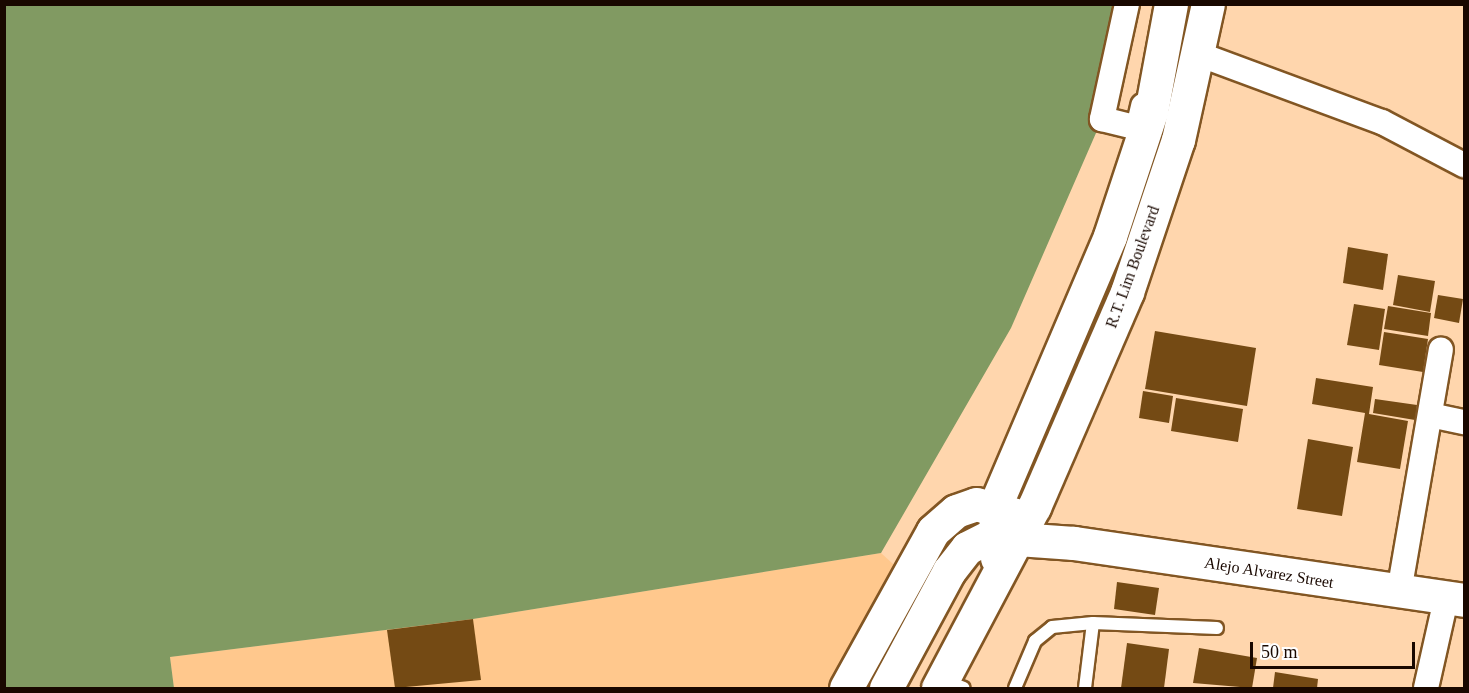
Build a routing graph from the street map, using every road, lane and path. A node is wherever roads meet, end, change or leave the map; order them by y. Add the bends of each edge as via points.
1 (1127, 4) edge
2 (1165, 4) edge
3 (1171, 4) edge
4 (1208, 4) edge
5 (1198, 54) junction
6 (1464, 165) edge
7 (1442, 350) dead end
8 (1430, 415) junction
9 (1464, 422) edge
10 (1010, 525) junction
11 (1400, 592) junction
12 (1455, 599) edge
13 (1093, 623) junction
14 (1217, 628) dead end
15 (948, 686) edge
16 (846, 688) edge
17 (886, 688) edge
18 (1015, 688) edge
19 (1085, 688) edge
20 (1425, 688) edge

1 - 2 street via 1102,119 1138,128
3 - 10 main road, R.T. Lim Boulevard via 1150,112
4 - 5 main road, R.T. Lim Boulevard
5 - 6 street via 1382,122
5 - 10 main road, R.T. Lim Boulevard via 1178,140 1127,292
7 - 8 street
8 - 9 street
8 - 11 street
10 - 11 main road, Alejo Alvarez Street via 1074,543
10 - 15 main road via 998,577
10 - 16 main road, Alejo Alvarez Street via 967,506 933,531
10 - 17 main road via 975,542 960,556
11 - 12 main road, Alejo Alvarez Street
12 - 20 street
13 - 14 lane
13 - 18 lane via 1041,632
13 - 19 lane

